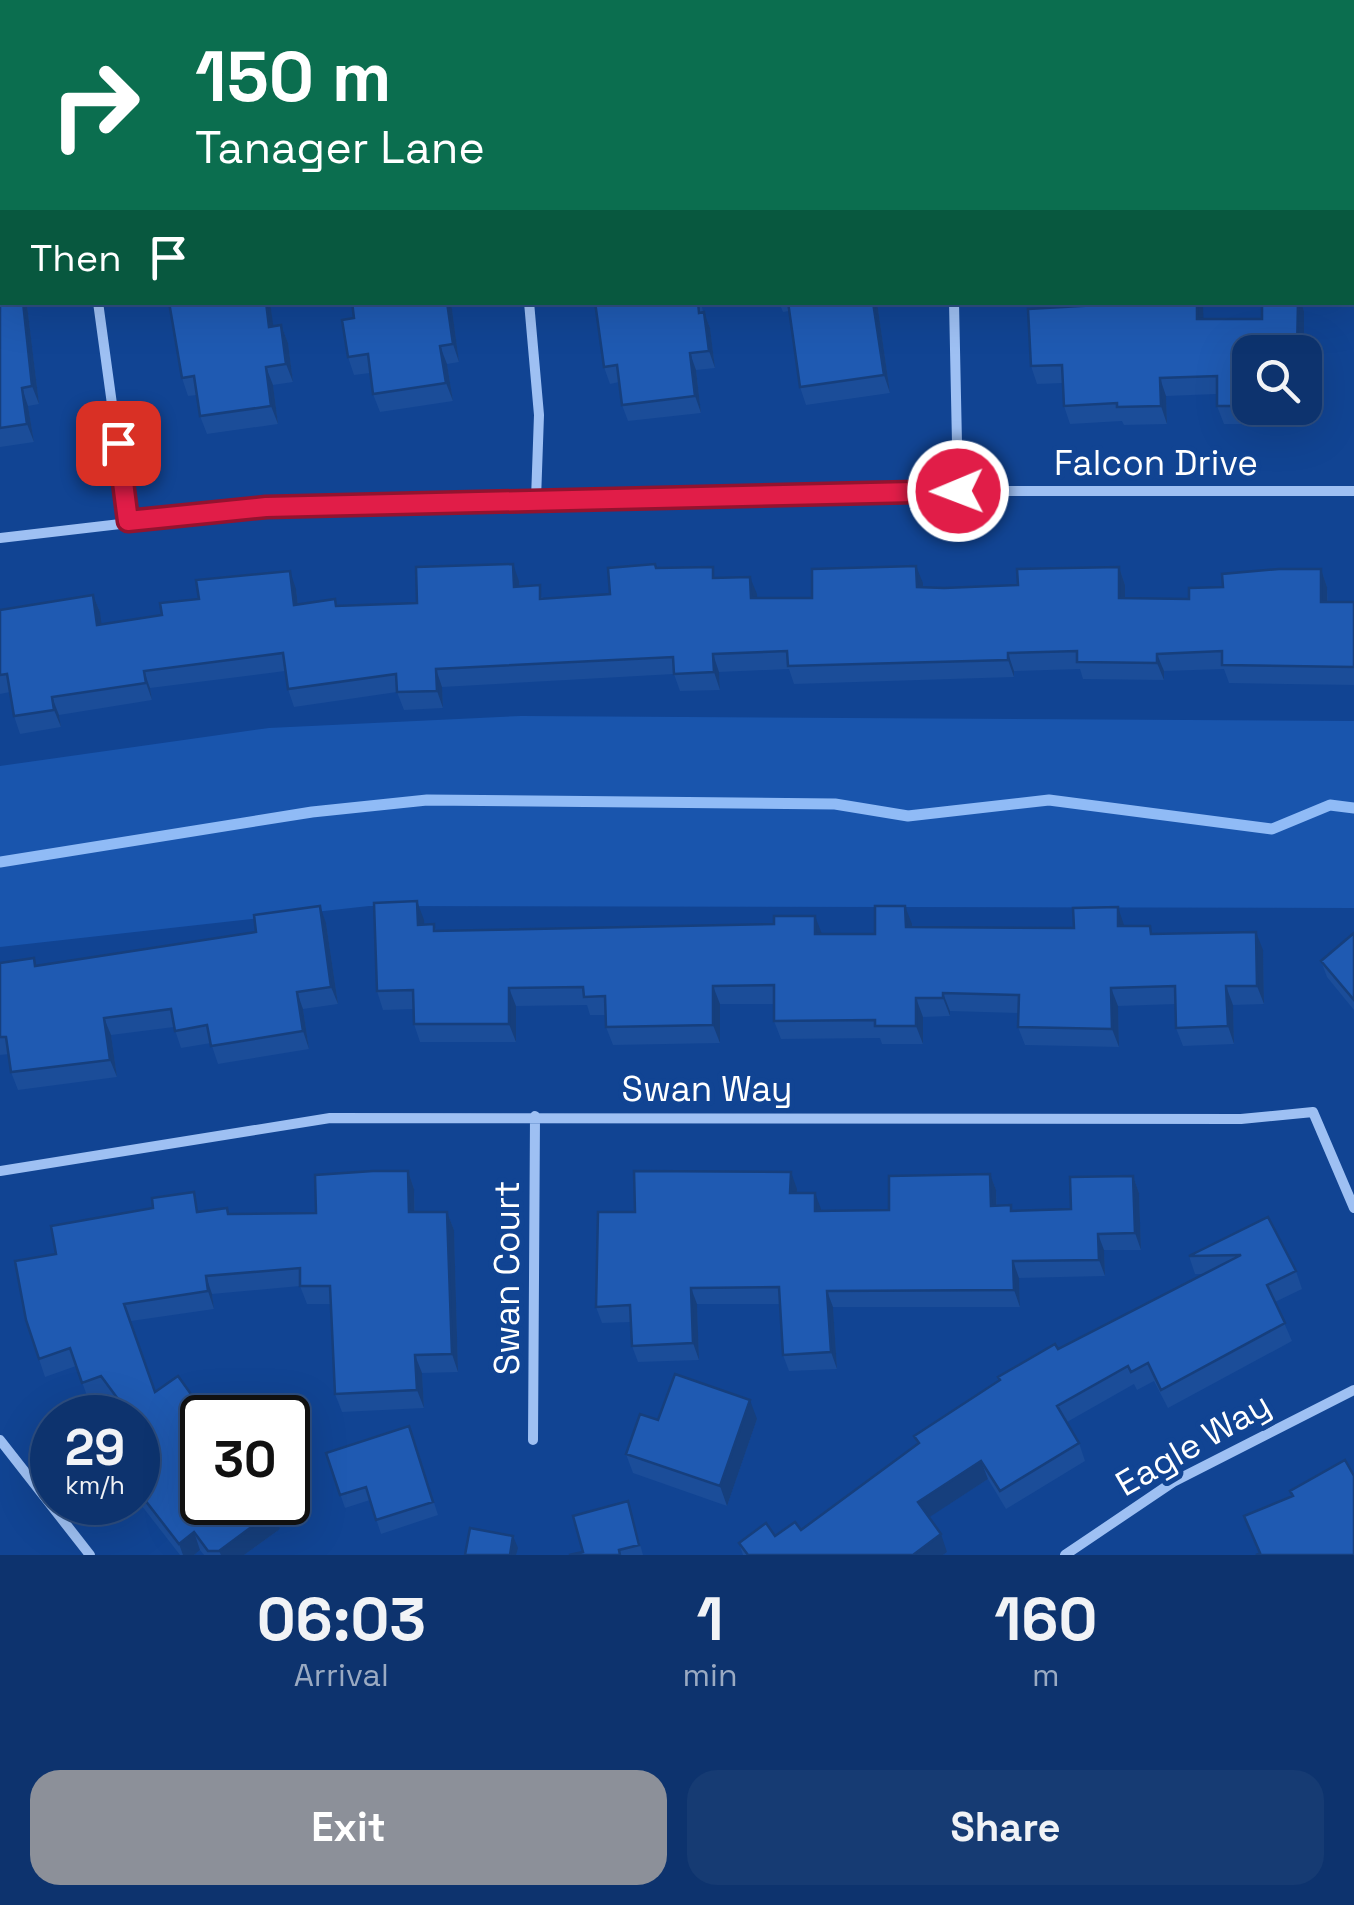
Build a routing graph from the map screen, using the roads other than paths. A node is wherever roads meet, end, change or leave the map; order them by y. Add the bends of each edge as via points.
1 (98, 305) edge
2 (529, 305) edge
3 (954, 305) edge
4 (958, 491) junction
5 (1354, 491) edge
6 (536, 499) junction
7 (128, 521) junction
8 (0, 538) edge
9 (536, 1116) junction
10 (0, 1170) edge
11 (1354, 1208) edge
12 (1354, 1390) edge
13 (0, 1440) edge
14 (533, 1440) dead end
15 (90, 1555) edge
16 (1065, 1555) edge

1 - 7 street
2 - 6 street via 539,415
3 - 4 street
4 - 5 street, Falcon Drive
4 - 6 street, Falcon Drive
6 - 7 street, Falcon Drive via 266,507
7 - 8 street, Falcon Drive
9 - 10 street, Swan Way via 330,1118
9 - 11 street, Swan Way via 1240,1119 1313,1112
9 - 14 street, Swan Court
12 - 16 street, Eagle Way via 1174,1482
13 - 15 street

